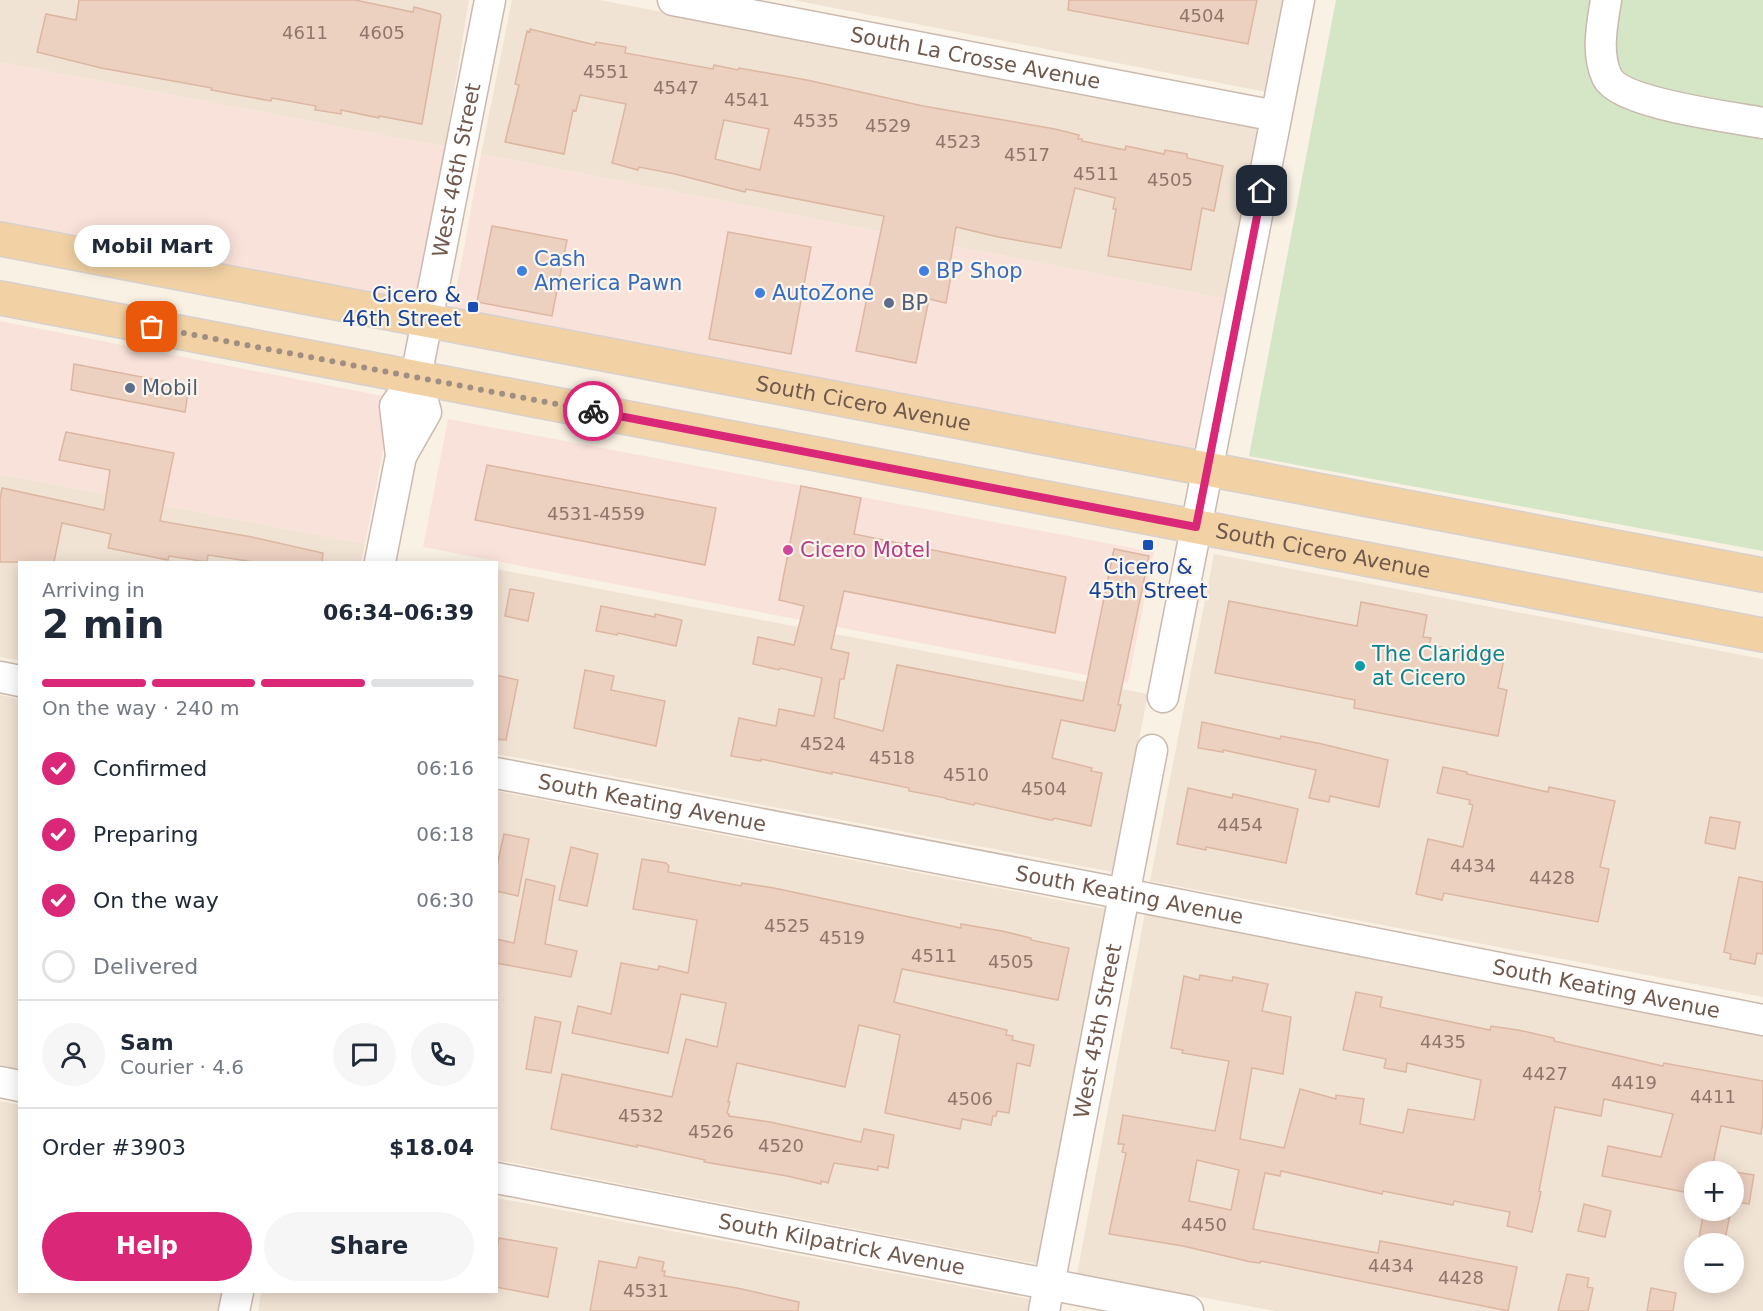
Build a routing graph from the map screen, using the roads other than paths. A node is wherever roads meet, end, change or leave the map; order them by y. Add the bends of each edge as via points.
1 (490, 0) edge
2 (673, 0) edge
3 (1299, 0) edge
4 (1606, 0) edge
5 (1276, 116) junction
6 (1763, 123) edge
7 (0, 239) edge
8 (0, 298) edge
9 (428, 320) junction
10 (416, 377) junction
11 (1208, 469) junction
12 (1196, 527) junction
13 (380, 561) edge
14 (1763, 575) edge
15 (1763, 635) edge
16 (0, 677) edge
17 (18, 681) edge
18 (1163, 697) dead end
19 (1152, 750) dead end
20 (498, 773) edge
21 (1125, 894) junction
22 (1763, 1020) edge
23 (0, 1082) edge
24 (18, 1086) edge
25 (498, 1178) edge
26 (238, 1293) edge
27 (1047, 1298) edge
28 (234, 1311) edge
29 (1188, 1311) edge

1 - 9 street, West 46th Street
2 - 5 street, South La Crosse Avenue
3 - 5 street
4 - 6 street via 1600,49 1608,78 1630,95
5 - 11 street
7 - 9 main road, South Cicero Avenue
8 - 10 main road, South Cicero Avenue
9 - 10 street, West 46th Street
9 - 11 main road, South Cicero Avenue
10 - 12 main road, South Cicero Avenue
10 - 13 street, West 46th Street via 426,412 401,456
11 - 12 street
11 - 14 main road, South Cicero Avenue
12 - 15 main road, South Cicero Avenue
12 - 18 street
16 - 17 street
19 - 21 street, West 45th Street
20 - 21 street, South Keating Avenue
21 - 22 street, South Keating Avenue
21 - 27 street, West 45th Street
23 - 24 street
25 - 27 street, South Kilpatrick Avenue
26 - 28 street
27 - 29 street, South Kilpatrick Avenue

